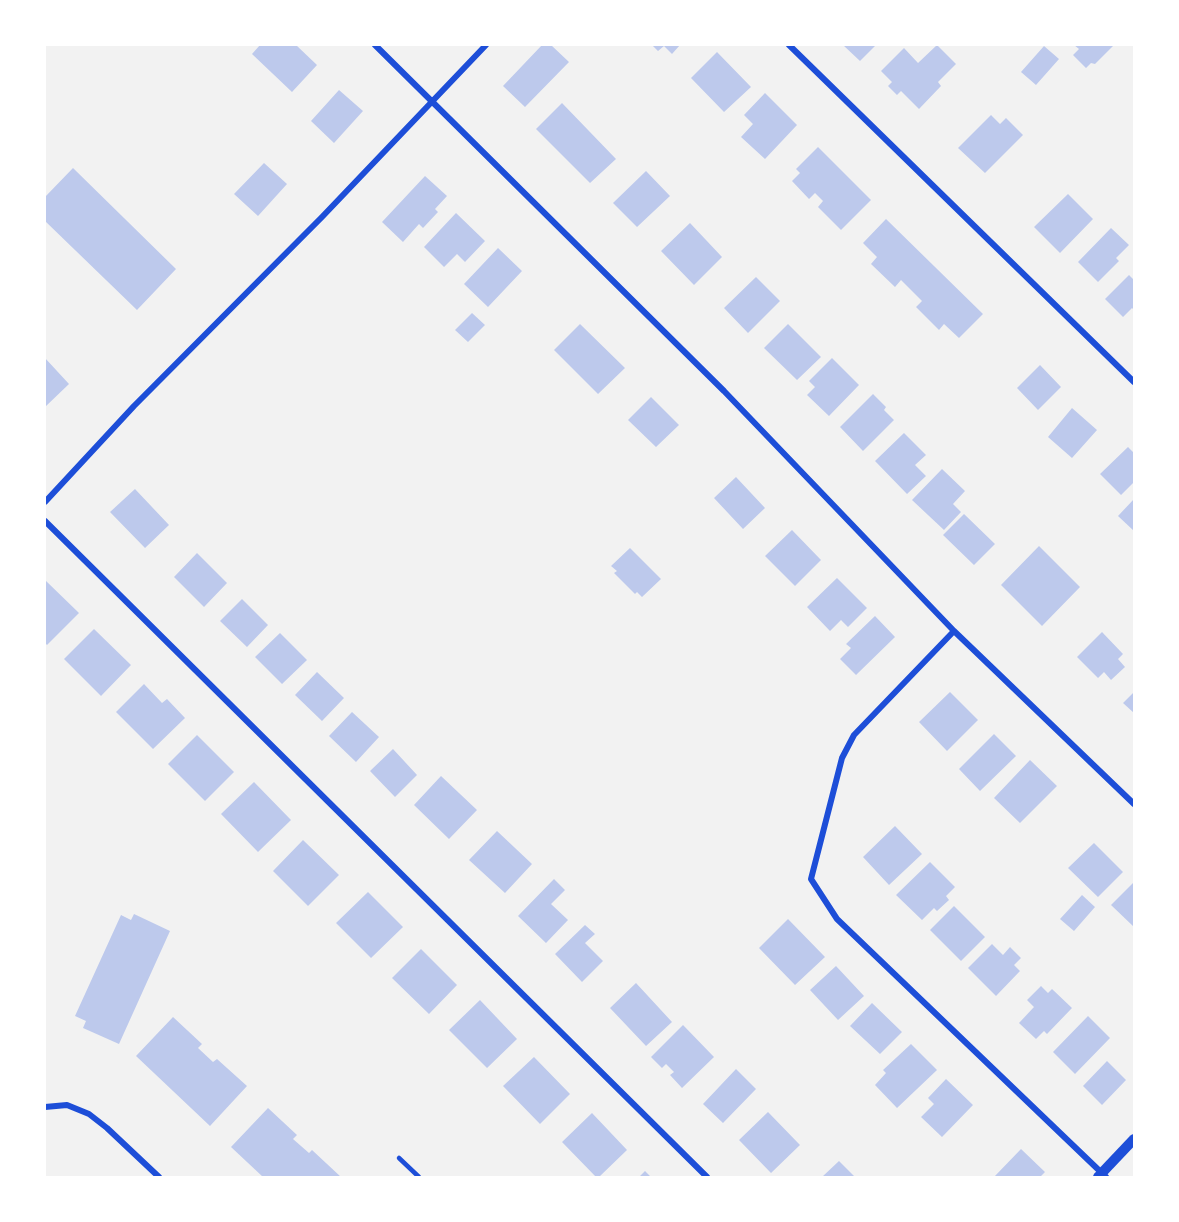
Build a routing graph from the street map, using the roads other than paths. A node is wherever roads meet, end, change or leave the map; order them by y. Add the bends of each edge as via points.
1 (375, 45) edge
2 (486, 45) edge
3 (789, 45) edge
4 (433, 101) junction
5 (1134, 382) edge
6 (45, 502) edge
7 (45, 521) edge
8 (954, 630) junction
9 (1134, 804) edge
10 (45, 1107) edge
11 (1134, 1140) edge
12 (399, 1158) dead end
13 (1102, 1176) edge
14 (159, 1177) edge
15 (419, 1177) edge
16 (707, 1177) edge

1 - 4 street
2 - 4 street
3 - 5 street
4 - 6 street
4 - 8 street via 724,391
7 - 16 street
8 - 9 street
8 - 13 street via 854,735 842,758 811,879 837,919
10 - 14 street via 67,1105 89,1114
11 - 13 street
12 - 15 lane

